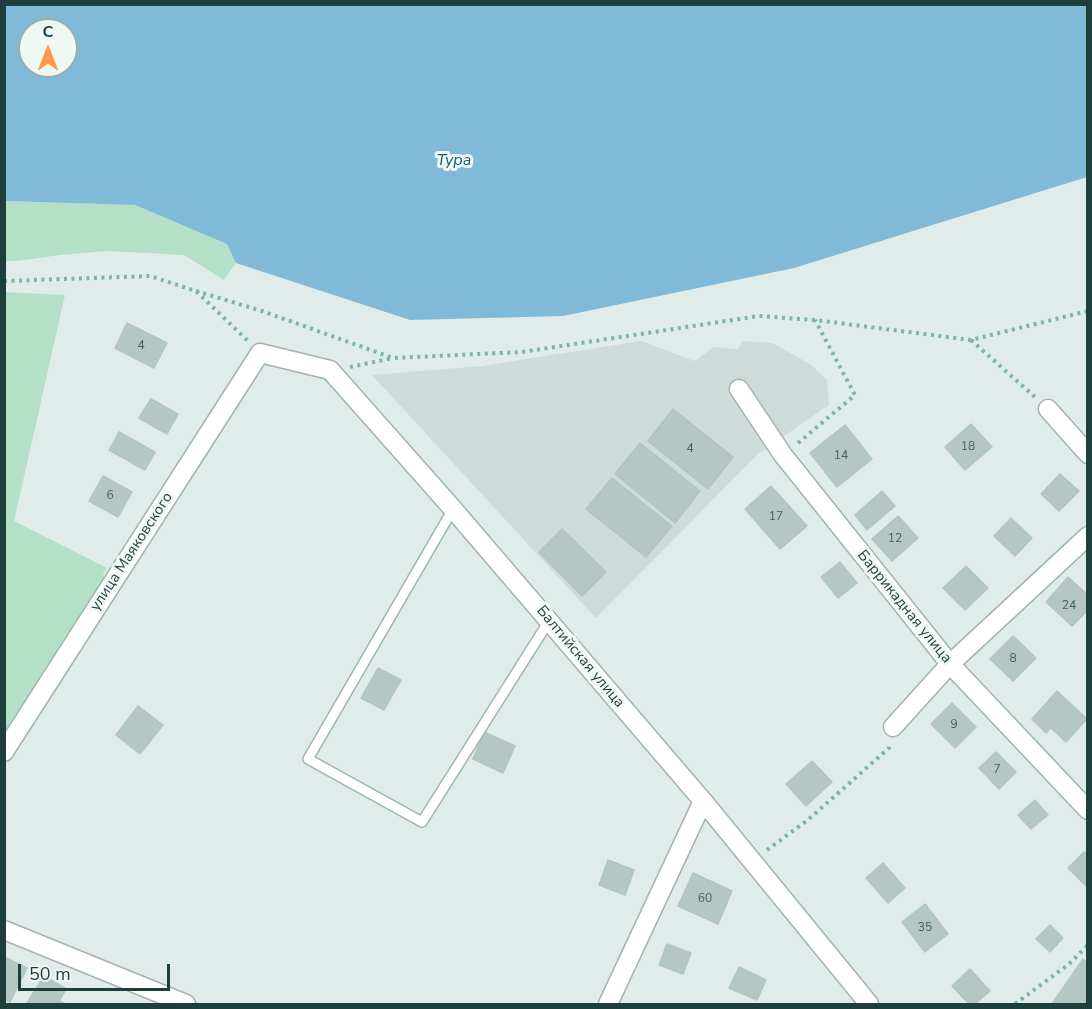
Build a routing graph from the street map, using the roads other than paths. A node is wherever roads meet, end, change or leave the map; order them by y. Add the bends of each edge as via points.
1 (330, 370) joint
2 (739, 389) dead end
3 (1048, 409) road end
4 (1088, 454) edge
5 (453, 509) junction
6 (1088, 536) edge
7 (549, 621) junction
8 (950, 664) junction
9 (893, 727) road end
10 (4, 752) edge
11 (703, 801) junction
12 (1088, 810) edge
13 (4, 930) edge
14 (186, 1005) edge
15 (608, 1005) edge
16 (868, 1005) edge

1 - 5 street, Балтийская улица
1 - 10 street, улица Маяковского via 260,353
2 - 8 street, Баррикадная улица via 783,455
3 - 4 street
5 - 7 street, Балтийская улица
5 - 7 lane via 308,759 422,822
6 - 8 street
7 - 11 street, Балтийская улица
8 - 9 street
8 - 12 street, Баррикадная улица
11 - 15 street
11 - 16 street, Балтийская улица
13 - 14 street

